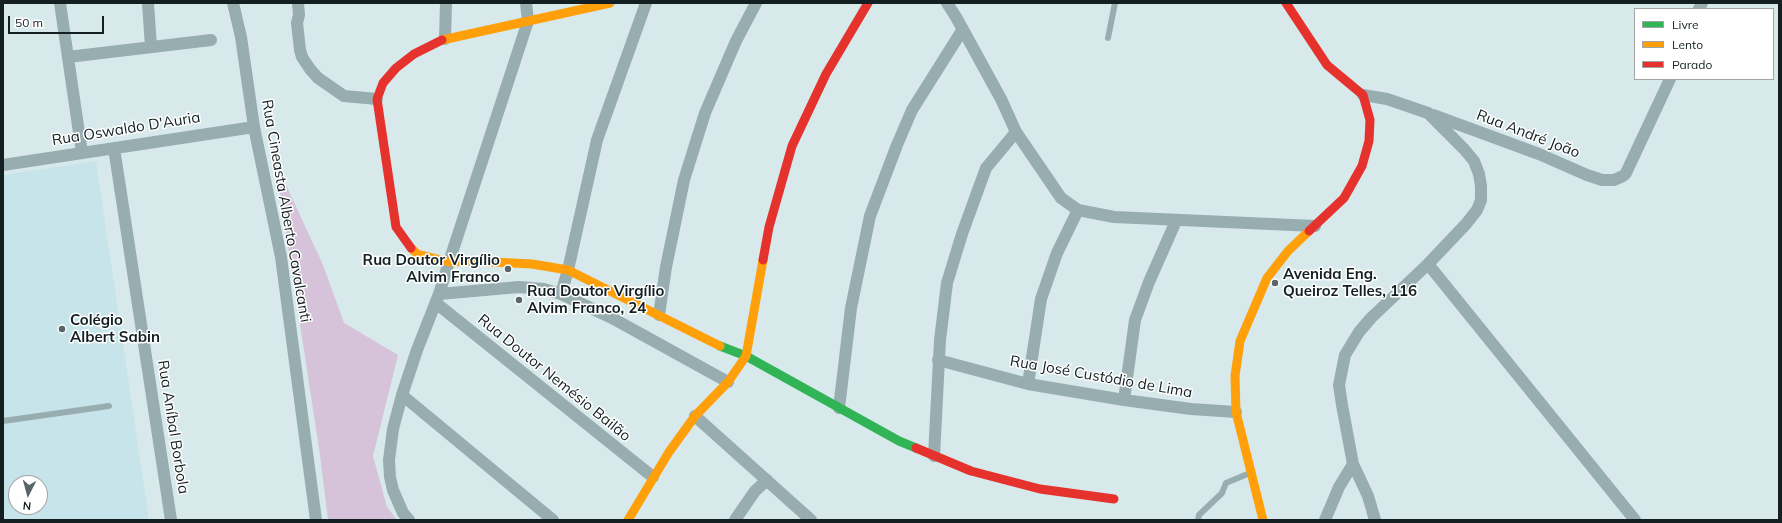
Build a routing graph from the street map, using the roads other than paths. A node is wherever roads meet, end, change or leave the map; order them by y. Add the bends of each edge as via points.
1 (60, 3) edge
2 (148, 3) edge
3 (233, 3) edge
4 (298, 3) edge
5 (446, 3) edge
6 (526, 3) edge
7 (610, 3) edge
8 (646, 3) edge
9 (756, 3) edge
10 (868, 3) edge
11 (947, 3) edge
12 (1115, 3) edge
13 (1286, 3) edge
14 (528, 21) junction
15 (963, 29) junction
16 (446, 38) junction
17 (1108, 38) dead end
18 (211, 40) dead end
19 (151, 47) junction
20 (68, 57) junction
21 (1670, 80) edge
22 (1363, 95) junction
23 (377, 99) junction
24 (1428, 113) junction
25 (254, 127) junction
26 (1016, 132) junction
27 (114, 148) junction
28 (82, 153) junction
29 (3, 165) edge
30 (1078, 210) junction
31 (1176, 221) junction
32 (1315, 226) junction
33 (449, 262) junction
34 (1428, 264) junction
35 (568, 270) junction
36 (561, 294) junction
37 (438, 299) junction
38 (659, 315) junction
39 (746, 356) junction
40 (938, 360) junction
41 (728, 382) junction
42 (1028, 384) junction
43 (402, 395) junction
44 (1124, 400) junction
45 (109, 406) dead end
46 (840, 408) junction
47 (1236, 412) junction
48 (695, 416) junction
49 (3, 421) edge
50 (934, 456) junction
51 (1353, 464) junction
52 (1252, 472) junction
53 (653, 477) junction
54 (766, 480) junction
55 (1114, 499) dead end
56 (171, 520) edge
57 (316, 520) edge
58 (409, 520) edge
59 (553, 520) edge
60 (628, 520) edge
61 (735, 520) edge
62 (811, 520) edge
63 (1198, 520) edge
64 (1263, 520) edge
65 (1325, 520) edge
66 (1375, 520) edge
67 (1635, 520) edge

1 - 20 street
2 - 19 street
3 - 25 street, Rua Cineasta Alberto Cavalcanti via 241,37
4 - 23 street via 300,50 302,57 318,78 344,96
5 - 16 street
6 - 14 street
7 - 14 street
8 - 35 street via 597,140
9 - 38 street via 736,40 705,113 684,180
10 - 39 street via 826,74 792,146 769,227
11 - 15 street
12 - 17 lane
13 - 22 street via 1327,65
14 - 16 street
14 - 33 street
15 - 26 street
15 - 46 street via 912,110 870,216 851,308
16 - 23 street via 414,54 396,68 383,83
18 - 19 street
19 - 20 street
20 - 28 street
21 - 24 street, Rua André João via 1626,173 1617,179 1602,180 1586,175 1539,154
22 - 24 street, Rua André João via 1387,99
22 - 32 street via 1370,120 1369,140 1362,166 1344,198
23 - 33 street via 396,227 417,254
24 - 34 street via 1474,161 1481,186 1481,200 1477,210
25 - 27 street, Rua Oswaldo D'Auria
25 - 57 street, Rua Cineasta Alberto Cavalcanti via 281,257
26 - 30 street via 1061,198
26 - 40 street via 986,168 962,234 947,283
27 - 28 street, Rua Oswaldo D'Auria
27 - 56 street, Rua Aníbal Borbola
28 - 29 street, Rua Oswaldo D'Auria
30 - 31 street via 1114,218
30 - 42 street via 1057,253 1041,299
31 - 32 street
31 - 44 street via 1135,320
32 - 47 street via 1288,251 1267,278 1254,306 1240,341 1235,376
33 - 35 street via 532,264
33 - 37 street
34 - 51 street via 1370,318 1345,355 1339,385
34 - 67 street
35 - 36 street
35 - 38 street
36 - 37 street via 544,289 519,287
36 - 41 street via 612,318
37 - 43 street
37 - 53 street, Rua Doutor Nemésio Bailão
38 - 39 street
39 - 41 street
39 - 46 street
40 - 42 street, Rua José Custódio de Lima
40 - 50 street
41 - 48 street
42 - 44 street, Rua José Custódio de Lima
43 - 58 street via 393,429 389,460 394,490 403,513
43 - 59 street
44 - 47 street, Rua José Custódio de Lima
45 - 49 lane
46 - 50 street
47 - 52 street
48 - 53 street
48 - 54 street
50 - 55 street via 971,471 1040,489
51 - 65 street via 1339,487
51 - 66 street via 1368,496
52 - 63 lane via 1226,483 1222,493 1199,515
52 - 64 street
53 - 60 street
54 - 61 street via 755,490
54 - 62 street

